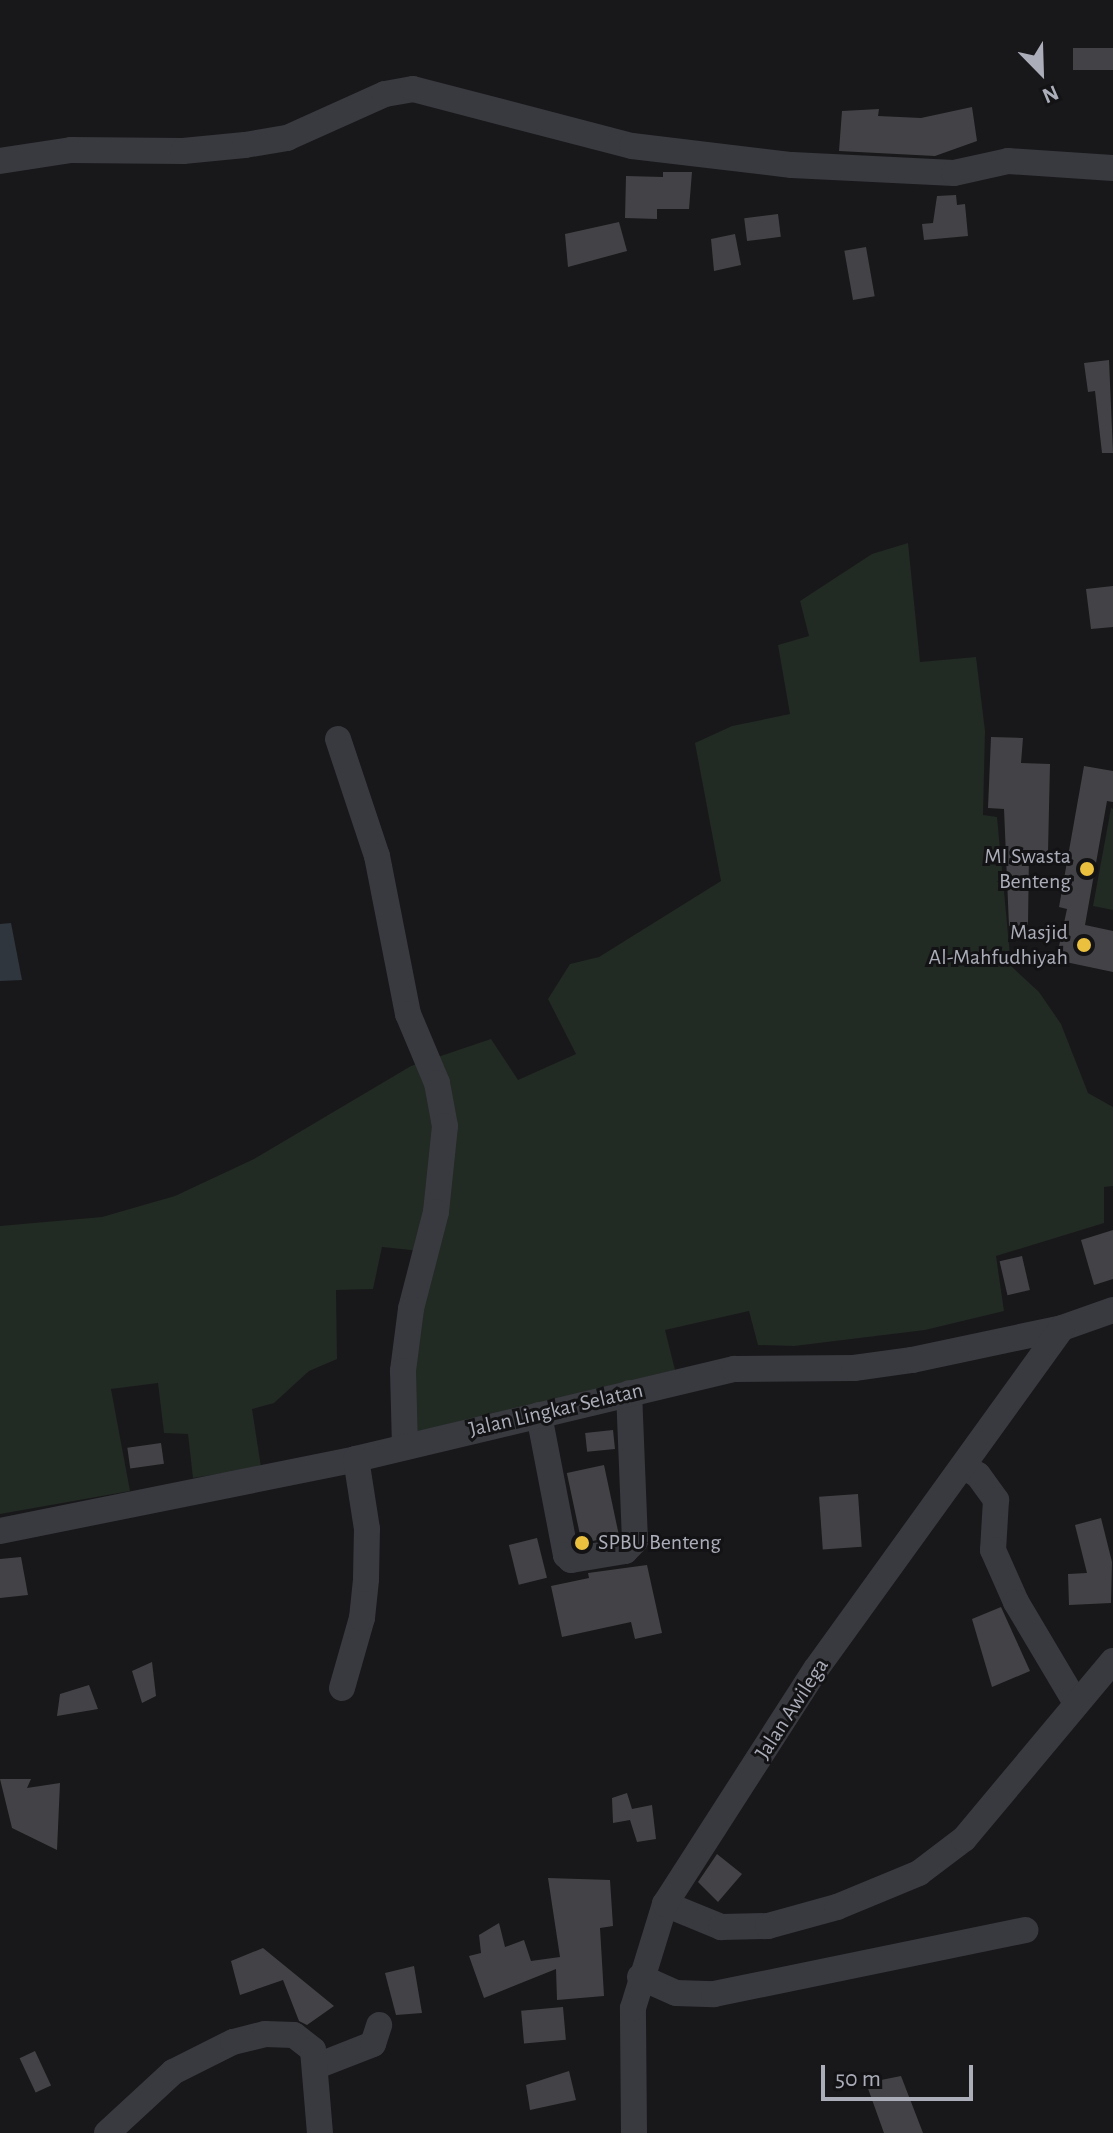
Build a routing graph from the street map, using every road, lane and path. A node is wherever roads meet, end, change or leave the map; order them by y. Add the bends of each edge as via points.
1 (0, 161) edge
2 (1113, 168) edge
3 (338, 739) dead end
4 (1113, 1310) edge
5 (1062, 1328) junction
6 (629, 1393) junction
7 (539, 1415) junction
8 (405, 1447) junction
9 (356, 1459) junction
10 (963, 1466) junction
11 (0, 1531) edge
12 (1113, 1661) edge
13 (342, 1688) dead end
14 (1076, 1703) junction
15 (665, 1904) junction
16 (1026, 1930) dead end
17 (640, 1977) junction
18 (379, 2025) dead end
19 (317, 2066) junction
20 (107, 2133) edge
21 (320, 2133) edge
22 (634, 2133) edge

1 - 2 street via 71,150 183,151 273,141 385,94 413,89 632,146 792,165 954,173 1008,161
3 - 8 street via 377,856 408,1014 437,1083 445,1126 436,1212 411,1309 403,1371
4 - 5 street, Jalan Lingkar Selatan
5 - 6 street, Jalan Lingkar Selatan via 912,1360 854,1368 734,1369
5 - 10 street, Jalan Awilega
6 - 7 street, Jalan Lingkar Selatan
6 - 7 street via 635,1541 625,1551 571,1560 566,1555
7 - 8 street, Jalan Lingkar Selatan
8 - 9 street, Jalan Lingkar Selatan
9 - 11 street, Jalan Lingkar Selatan
9 - 13 street via 367,1529 366,1579 362,1618
10 - 14 street via 978,1475 996,1500 993,1550 1016,1602
10 - 15 street, Jalan Awilega via 816,1669
12 - 14 street
14 - 15 street via 964,1839 890,1888 740,1930
15 - 17 street, Jalan Awilega
16 - 17 street via 714,1994 676,1993
17 - 22 street, Jalan Awilega via 633,2008
18 - 19 street via 373,2044
19 - 20 street via 313,2050 294,2035 265,2034 233,2042 173,2072
19 - 21 street

